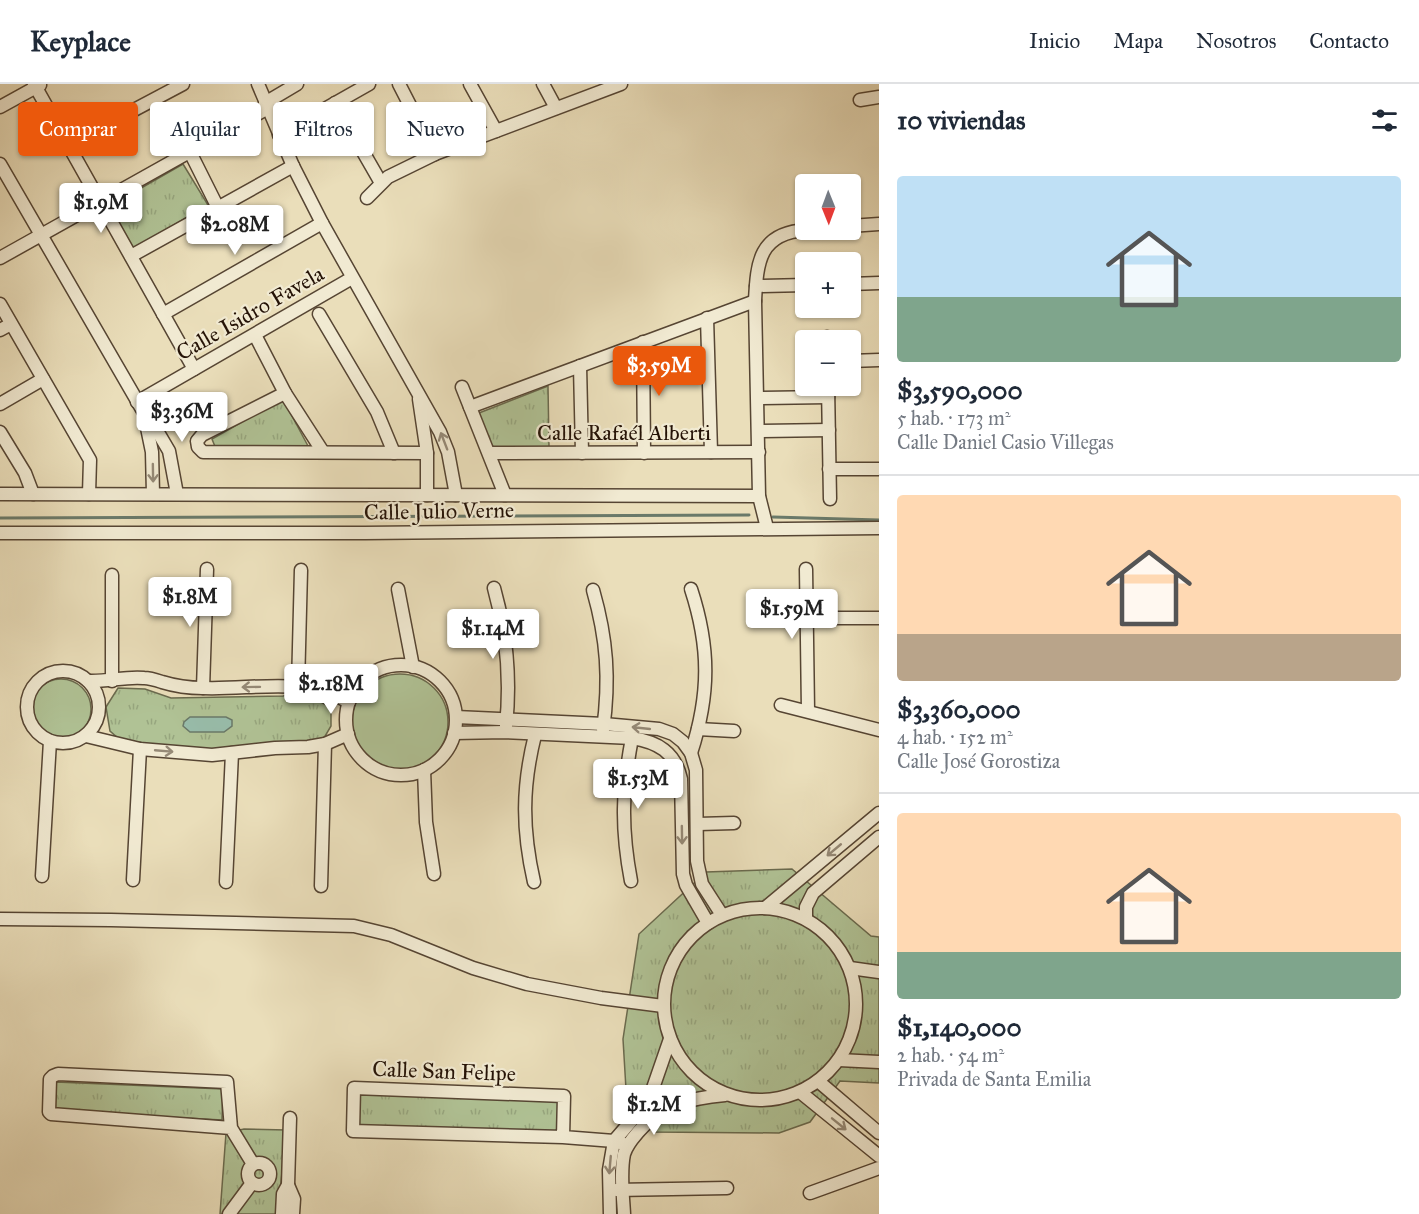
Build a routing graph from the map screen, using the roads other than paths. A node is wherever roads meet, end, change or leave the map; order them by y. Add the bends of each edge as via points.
1 (183, 84) edge
2 (258, 84) edge
3 (297, 84) edge
4 (369, 84) edge
5 (399, 84) edge
6 (470, 84) edge
7 (543, 84) edge
8 (37, 85) edge
9 (618, 85) edge
10 (879, 97) edge
11 (860, 100) dead end
12 (46, 102) edge
13 (338, 102) edge
14 (408, 102) edge
15 (267, 106) junction
16 (0, 107) edge
17 (138, 108) edge
18 (556, 108) junction
19 (261, 110) edge
20 (273, 120) edge
21 (496, 130) junction
22 (486, 134) edge
23 (74, 156) edge
24 (183, 156) edge
25 (192, 156) edge
26 (288, 156) edge
27 (365, 156) edge
28 (431, 156) edge
29 (0, 164) edge
30 (293, 166) junction
31 (381, 183) junction
32 (367, 198) dead end
33 (100, 202) junction
34 (218, 208) junction
35 (322, 223) junction
36 (879, 224) edge
37 (861, 225) edge
38 (795, 232) edge
39 (40, 236) junction
40 (131, 256) junction
41 (0, 258) edge
42 (352, 278) junction
43 (879, 283) edge
44 (861, 284) edge
45 (795, 285) edge
46 (756, 286) junction
47 (755, 301) junction
48 (0, 304) edge
49 (163, 314) junction
50 (319, 315) dead end
51 (707, 318) junction
52 (6, 327) edge
53 (255, 335) junction
54 (643, 342) junction
55 (879, 360) edge
56 (861, 361) edge
57 (580, 366) junction
58 (194, 369) junction
59 (43, 380) junction
60 (462, 387) dead end
61 (417, 392) junction
62 (285, 393) junction
63 (795, 394) edge
64 (828, 396) edge
65 (758, 398) junction
66 (0, 404) edge
67 (140, 406) junction
68 (470, 407) junction
69 (829, 430) junction
70 (759, 431) junction
71 (0, 432) edge
72 (711, 452) junction
73 (759, 452) junction
74 (323, 453) junction
75 (394, 453) junction
76 (427, 453) junction
77 (489, 453) junction
78 (582, 453) junction
79 (644, 453) junction
80 (829, 469) junction
81 (879, 469) edge
82 (0, 494) edge
83 (33, 494) junction
84 (89, 494) junction
85 (153, 494) junction
86 (177, 494) junction
87 (427, 495) junction
88 (456, 495) junction
89 (505, 495) junction
90 (759, 496) junction
91 (830, 499) dead end
92 (768, 528) junction
93 (879, 528) edge
94 (0, 533) edge
95 (806, 568) dead end
96 (207, 569) dead end
97 (301, 570) dead end
98 (112, 575) dead end
99 (494, 588) dead end
100 (398, 589) dead end
101 (691, 589) dead end
102 (593, 590) dead end
103 (806, 618) junction
104 (879, 618) edge
105 (413, 667) junction
106 (88, 681) junction
107 (112, 681) junction
108 (297, 686) junction
109 (203, 688) junction
110 (349, 702) junction
111 (781, 705) dead end
112 (808, 711) junction
113 (456, 717) junction
114 (506, 719) junction
115 (604, 724) junction
116 (698, 729) junction
117 (879, 730) edge
118 (734, 731) dead end
119 (505, 732) junction
120 (454, 733) junction
121 (348, 734) junction
122 (535, 735) junction
123 (86, 736) junction
124 (602, 737) junction
125 (632, 738) junction
126 (50, 741) junction
127 (325, 744) junction
128 (140, 749) junction
129 (232, 753) junction
130 (691, 753) junction
131 (424, 770) junction
132 (879, 813) edge
133 (734, 823) dead end
134 (698, 824) junction
135 (879, 837) edge
136 (434, 874) dead end
137 (42, 876) dead end
138 (133, 879) dead end
139 (631, 881) dead end
140 (226, 882) dead end
141 (534, 882) dead end
142 (321, 886) dead end
143 (765, 908) junction
144 (723, 915) junction
145 (0, 919) edge
146 (806, 919) junction
147 (708, 923) junction
148 (850, 968) junction
149 (879, 972) edge
150 (663, 1006) junction
151 (670, 1039) junction
152 (839, 1060) junction
153 (879, 1062) edge
154 (818, 1081) junction
155 (800, 1092) junction
156 (728, 1095) junction
157 (644, 1116) junction
158 (290, 1119) dead end
159 (231, 1128) junction
160 (879, 1133) edge
161 (563, 1137) junction
162 (614, 1141) junction
163 (627, 1145) junction
164 (879, 1156) edge
165 (253, 1164) junction
166 (879, 1168) edge
167 (270, 1176) junction
168 (288, 1180) junction
169 (252, 1183) junction
170 (726, 1188) dead end
171 (609, 1190) junction
172 (623, 1190) junction
173 (810, 1193) dead end
174 (229, 1214) edge
175 (282, 1214) edge
176 (293, 1214) edge
177 (610, 1214) edge
178 (624, 1214) edge

1 - 17 street
2 - 15 street
3 - 15 street
4 - 13 street
5 - 14 street
6 - 21 street
7 - 18 street
8 - 12 street
8 - 16 street
9 - 18 street
10 - 11 street
15 - 19 street
15 - 20 street
18 - 21 street
21 - 22 street
23 - 33 street
24 - 33 street
25 - 34 street
26 - 30 street
27 - 31 street
28 - 31 street
29 - 39 street
30 - 34 street
30 - 35 street
31 - 32 street
33 - 39 street
33 - 40 street
34 - 40 street
35 - 42 street
35 - 49 street
36 - 37 street
38 - 46 street via 773,240 765,249 757,268
39 - 41 street
39 - 67 street
40 - 49 street
42 - 53 street, Calle Isidro Favela
42 - 61 street
43 - 44 street
45 - 46 street
46 - 47 street
47 - 51 street
47 - 65 street
48 - 52 street
49 - 58 street
50 - 75 street via 377,412
51 - 54 street
51 - 72 street
52 - 59 street
53 - 58 street, Calle Isidro Favela
53 - 62 street
54 - 57 street
54 - 79 street
55 - 56 street
57 - 68 street
57 - 78 street
58 - 67 street, Calle Isidro Favela
59 - 66 street
59 - 84 street via 90,460
60 - 68 street
61 - 76 street
88 -> 61 street via 451,462 440,432
62 - 74 street
62 - 74 street via 201,435 198,447 203,452
63 - 65 street
64 - 69 street
65 - 70 street
67 -> 85 street via 152,452
67 - 86 street via 169,451
68 - 77 street
69 - 70 street
69 - 80 street
70 - 73 street
71 - 83 street
72 - 73 street, Calle Rafaél Alberti
72 - 79 street, Calle Rafaél Alberti
73 - 90 street
74 - 75 street
75 - 76 street
76 - 87 street
77 - 78 street, Calle Rafaél Alberti
77 - 89 street
78 - 79 street, Calle Rafaél Alberti
80 - 81 street
80 - 91 street
82 - 83 street, Calle Julio Verne
83 - 84 street, Calle Julio Verne
84 - 85 street, Calle Julio Verne
85 - 86 street, Calle Julio Verne
86 - 87 street, Calle Julio Verne
87 - 88 street, Calle Julio Verne
88 - 89 street, Calle Julio Verne
89 - 90 street, Calle Julio Verne
90 - 92 street
92 - 93 street, Calle Julio Verne
92 - 94 street, Calle Julio Verne
95 - 103 street
96 - 109 street
97 - 108 street
98 - 107 street
99 - 114 street via 509,667
100 - 105 street
101 - 116 street via 706,659
102 - 115 street via 607,656
103 - 104 street
103 - 112 street
105 - 110 street via 400,665 374,672 355,690
105 - 113 street via 438,680 453,703
106 - 107 street
106 - 123 street via 96,691 99,709
106 - 126 street via 67,671 45,676 36,683 27,704 28,716 32,726
107 - 109 street via 140,677
108 -> 109 street
108 - 110 street via 318,689
110 - 121 street
111 - 112 street
112 - 117 street
113 - 114 street
113 - 120 street
114 - 115 street
114 - 119 street
115 - 124 street
130 -> 115 street via 673,734 659,729
116 - 118 street
116 - 130 street
119 - 120 street
119 - 122 street
120 - 131 street via 444,755
121 - 127 street
121 - 131 street via 354,749 377,770 393,774
122 - 124 street
122 - 141 street via 527,774 524,823
123 - 126 street via 69,743
123 - 128 street
124 - 125 street
125 - 139 street via 622,810
125 -> 147 street via 662,746 679,768 683,874
126 - 137 street
127 - 129 street
127 - 142 street
128 -> 129 street
128 - 138 street
129 - 140 street
130 - 134 street via 696,770
131 - 136 street
132 -> 143 street
133 - 134 street
134 - 144 street via 697,861 702,884
135 - 146 street via 813,893
143 - 144 street
143 - 146 street
144 - 147 street
145 - 150 street via 354,927 391,935 473,968 526,984
146 - 148 street via 834,942
147 - 150 street via 676,957 665,986
148 - 149 street
148 - 152 street via 856,989 855,1019
150 - 151 street
151 - 156 street via 693,1073
151 - 157 street
152 - 153 street
152 - 154 street
154 - 155 street
154 - 160 street
155 - 156 street via 764,1100
155 -> 164 street
156 - 157 street via 694,1098
157 - 162 street
157 - 163 street
158 - 168 street
159 - 159 street via 227,1082 58,1074 50,1079 50,1112 56,1116
159 - 165 street
161 - 161 street, Calle San Felipe via 353,1131 354,1088 564,1096
161 - 162 street, Calle San Felipe
162 - 163 street, Calle San Felipe
162 -> 171 street
163 - 172 street
165 - 167 street via 265,1164
165 - 169 street via 248,1172
166 - 173 street
167 - 168 street
167 - 169 street via 262,1184
168 - 175 street
168 - 176 street via 294,1199
169 - 174 street
170 - 172 street
171 - 172 street
171 - 177 street
172 - 178 street

